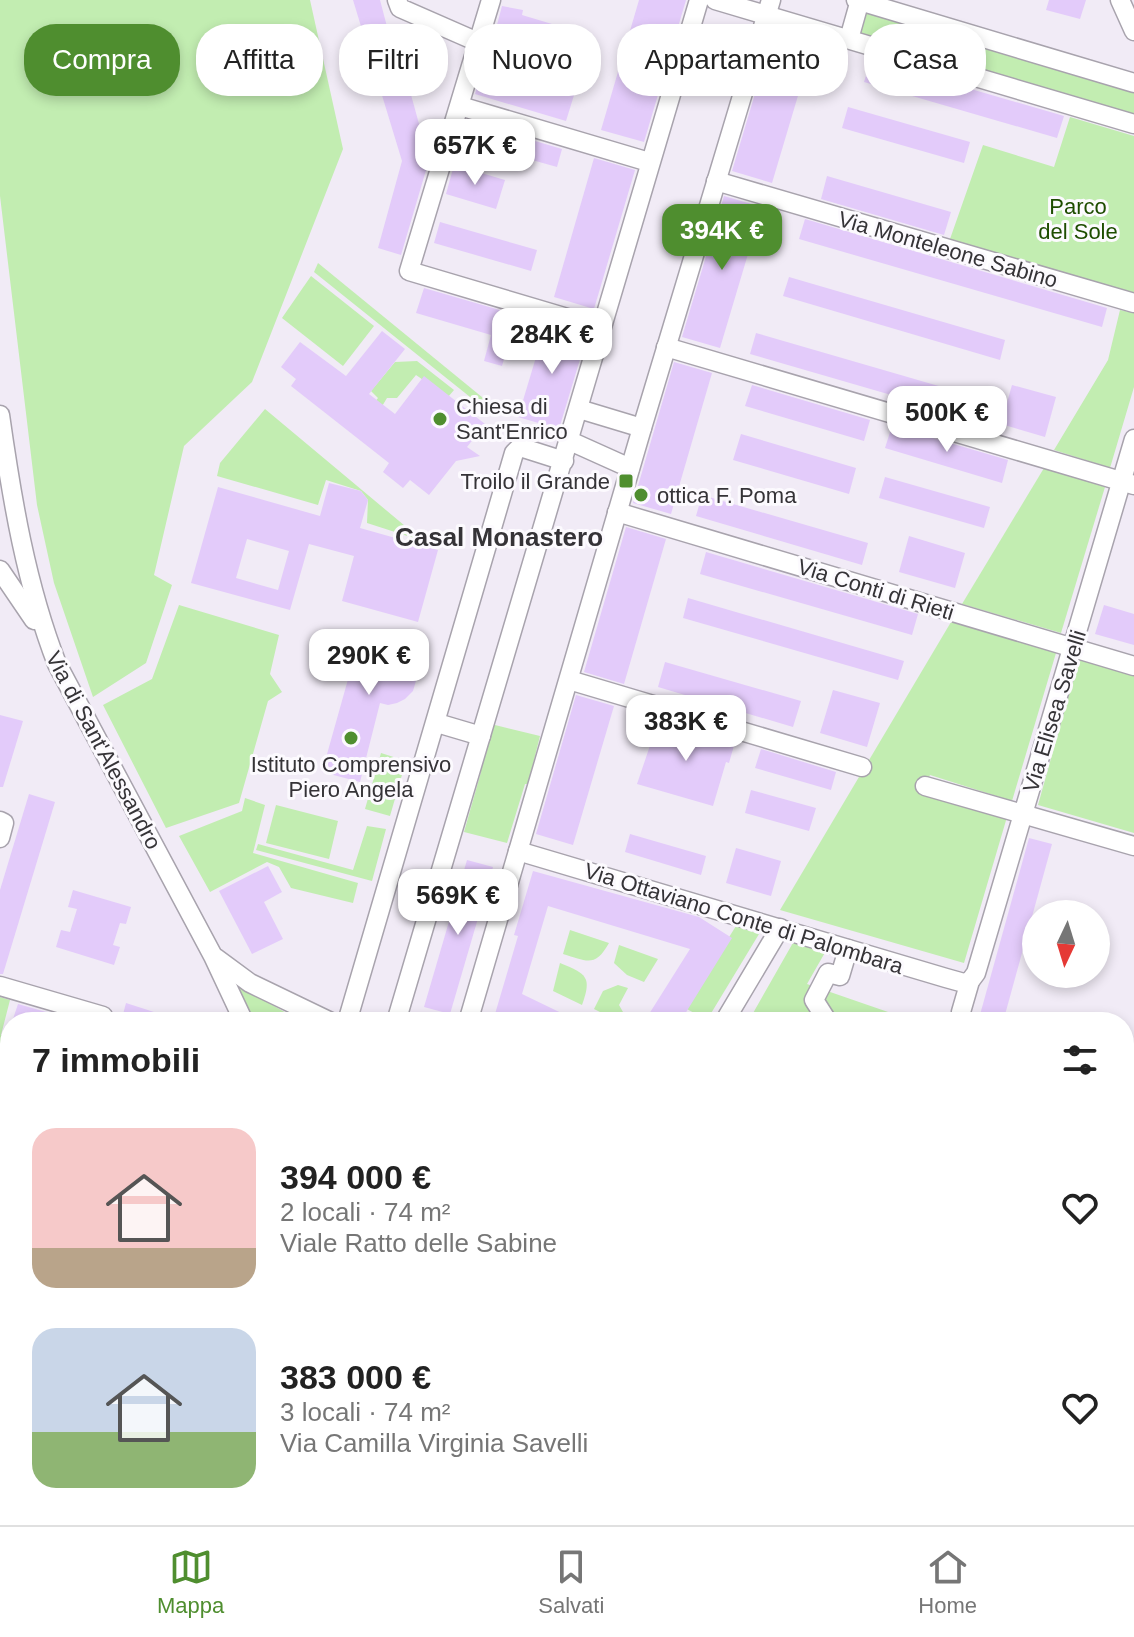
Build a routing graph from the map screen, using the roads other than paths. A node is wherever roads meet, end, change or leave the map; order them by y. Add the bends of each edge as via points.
1 (397, 0) edge
2 (491, 0) edge
3 (699, 0) edge
4 (715, 0) edge
5 (859, 0) edge
6 (1120, 0) edge
7 (768, 8) edge
8 (931, 23) joint
9 (485, 24) edge
10 (1134, 31) edge
11 (464, 36) edge
12 (849, 39) junction
13 (864, 43) edge
14 (986, 80) edge
15 (1134, 83) edge
16 (464, 93) edge
17 (460, 106) junction
18 (1134, 124) edge
19 (649, 162) junction
20 (716, 181) junction
21 (1134, 303) edge
22 (601, 328) junction
23 (666, 347) junction
24 (579, 409) junction
25 (1, 426) edge
26 (642, 428) junction
27 (1134, 439) edge
28 (570, 441) junction
29 (564, 461) junction
30 (630, 468) junction
31 (1128, 484) edge
32 (617, 512) junction
33 (0, 570) edge
34 (47, 639) junction
35 (1073, 648) junction
36 (1134, 666) edge
37 (569, 680) junction
38 (437, 723) junction
39 (481, 736) junction
40 (862, 767) dead end
41 (925, 786) dead end
42 (1023, 814) junction
43 (0, 821) edge
44 (0, 838) edge
45 (1134, 846) edge
46 (518, 851) junction
47 (780, 928) junction
48 (848, 949) junction
49 (213, 956) junction
50 (970, 981) junction
51 (0, 986) edge
52 (89, 1012) edge
53 (239, 1012) edge
54 (310, 1012) edge
55 (350, 1012) edge
56 (399, 1012) edge
57 (471, 1012) edge
58 (730, 1012) edge
59 (822, 1012) edge
60 (961, 1012) dead end

1 - 11 street via 400,8
2 - 9 street
3 - 19 street
4 - 7 street
5 - 8 street
5 - 12 street
6 - 10 street
7 - 12 street
7 - 20 street
8 - 15 street
12 - 13 street
14 - 18 street
16 - 17 street
17 - 19 street
17 - 22 street via 409,271
19 - 22 street
20 - 21 street, Via Monteleone Sabino
20 - 23 street
22 - 24 street
23 - 26 street
23 - 31 street
24 - 26 street
24 - 28 street
25 - 34 street, Via di Sant'Alessandro via 25,561
26 - 30 street
27 - 31 street, Via Elisea Savelli
28 - 29 street
28 - 30 street
29 - 38 street via 520,447 514,453
29 - 39 street
30 - 32 street
31 - 35 street, Via Elisea Savelli
32 - 35 street, Via Conti di Rieti
32 - 37 street
33 - 34 street
34 - 49 street, Via di Sant'Alessandro via 80,711
35 - 36 street, Via Conti di Rieti
35 - 42 street, Via Elisea Savelli
37 - 40 street
37 - 46 street
38 - 39 street
38 - 55 street
39 - 56 street
41 - 42 street
42 - 45 street
42 - 50 street, Via Elisea Savelli
43 - 44 street
46 - 47 street, Via Ottaviano Conte di Palombara
46 - 57 street
47 - 48 street, Via Ottaviano Conte di Palombara
47 - 58 street
48 - 50 street, Via Ottaviano Conte di Palombara
48 - 59 street via 840,976 828,973 814,1000
49 - 53 street, Via di Sant'Alessandro
49 - 54 street via 250,983
50 - 60 street, Via Elisea Savelli
51 - 52 street

